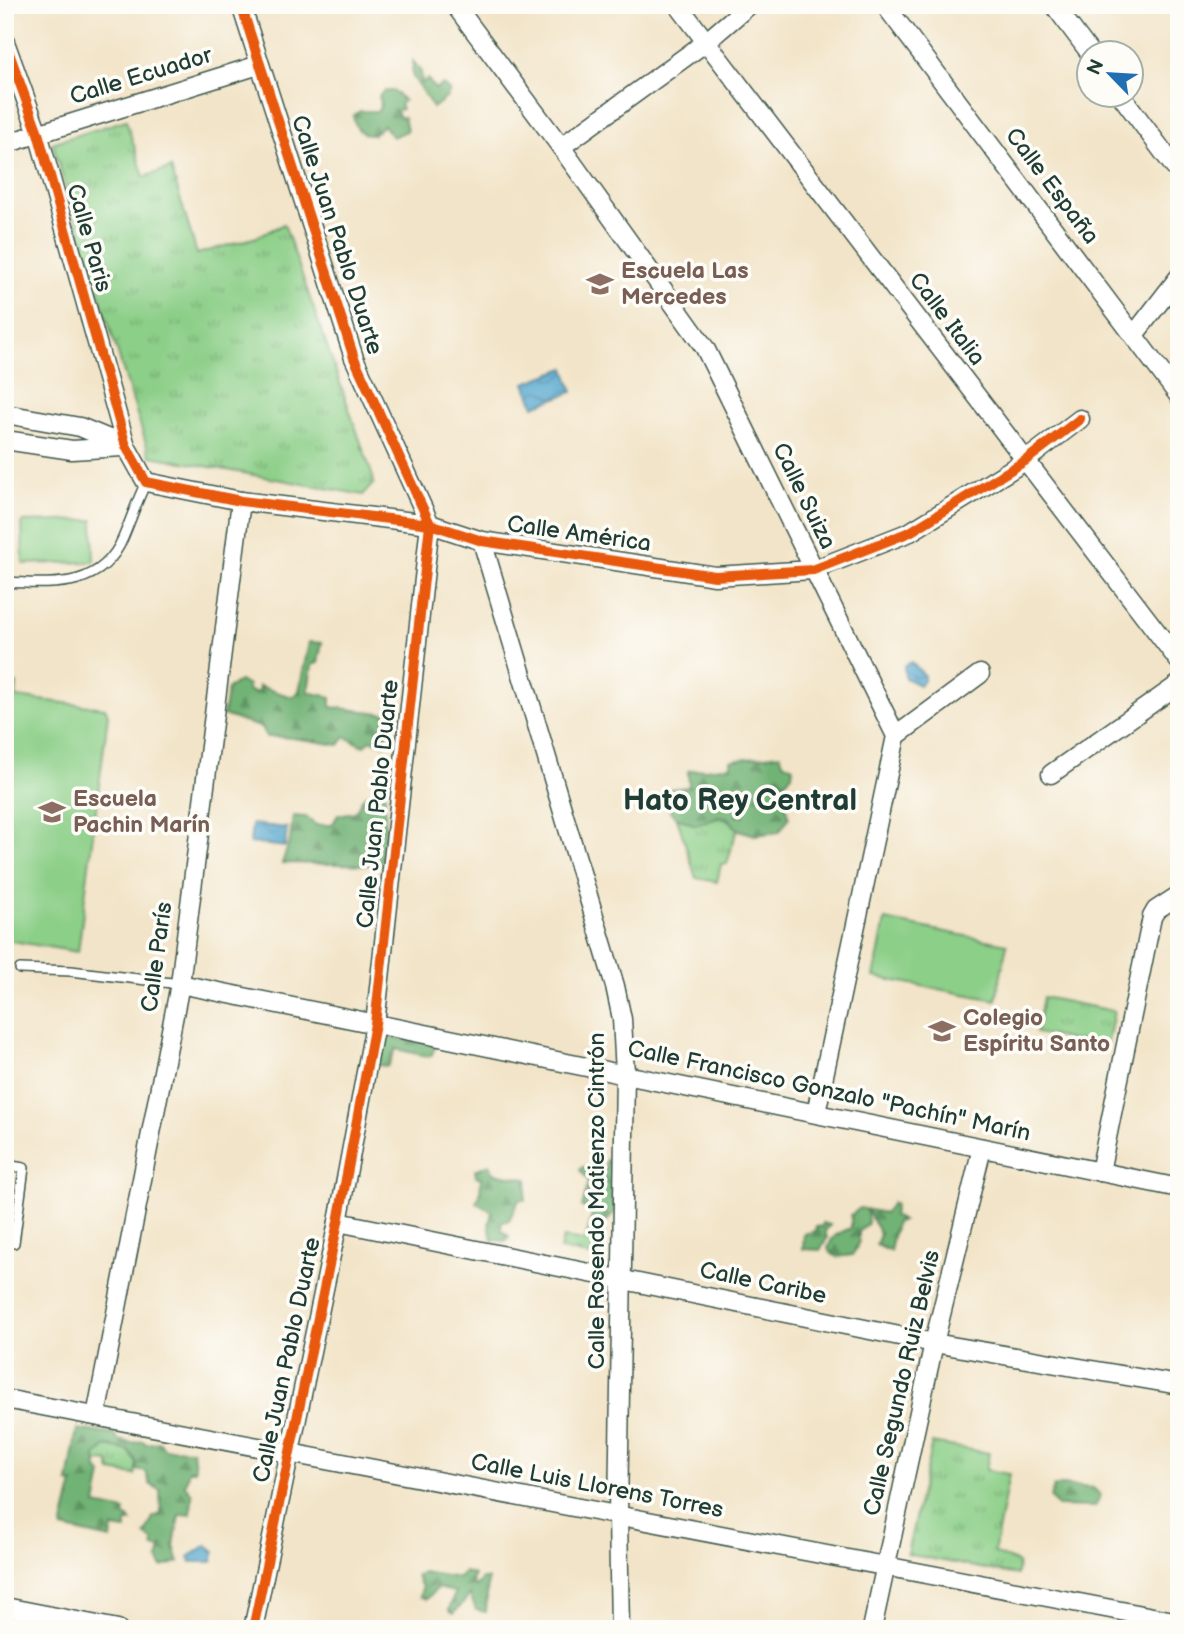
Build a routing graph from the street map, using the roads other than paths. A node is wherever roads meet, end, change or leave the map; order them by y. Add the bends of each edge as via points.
1 (241, 5) edge
2 (455, 5) edge
3 (678, 5) edge
4 (749, 5) edge
5 (885, 5) edge
6 (1054, 5) edge
7 (1078, 38) edge
8 (5, 42) edge
9 (706, 42) junction
10 (259, 65) junction
11 (1130, 108) edge
12 (37, 133) junction
13 (5, 144) edge
14 (561, 147) junction
15 (1179, 173) edge
16 (1179, 277) edge
17 (1134, 335) junction
18 (1179, 396) edge
19 (5, 414) edge
20 (1080, 419) dead end
21 (5, 440) edge
22 (126, 446) junction
23 (1025, 461) junction
24 (146, 482) junction
25 (241, 501) junction
26 (430, 524) junction
27 (482, 541) junction
28 (813, 570) junction
29 (5, 582) edge
30 (1179, 661) edge
31 (980, 674) dead end
32 (1179, 684) edge
33 (896, 736) junction
34 (1051, 774) dead end
35 (1179, 895) edge
36 (20, 969) dead end
37 (180, 984) junction
38 (375, 1024) junction
39 (625, 1073) junction
40 (816, 1113) junction
41 (982, 1148) junction
42 (5, 1165) edge
43 (1100, 1172) junction
44 (1179, 1188) edge
45 (338, 1222) junction
46 (13, 1244) dead end
47 (623, 1279) junction
48 (934, 1343) junction
49 (1179, 1385) edge
50 (5, 1399) edge
51 (96, 1416) junction
52 (288, 1453) junction
53 (618, 1516) junction
54 (886, 1565) junction
55 (5, 1607) edge
56 (1179, 1622) edge
57 (118, 1629) edge
58 (253, 1629) edge
59 (621, 1629) edge
60 (872, 1629) edge

1 - 10 street, Calle Juan Pablo Duarte
2 - 14 street, Calle Suiza
3 - 9 street, Calle Italia
4 - 9 street
5 - 17 street, Calle España
6 - 7 street
8 - 12 street, Calle Paris
9 - 14 street
9 - 23 street, Calle Italia
10 - 12 street, Calle Ecuador
10 - 26 street, Calle Juan Pablo Duarte via 354,358
11 - 15 street
12 - 13 street, Calle Ecuador
12 - 22 street, Calle Paris
14 - 28 street, Calle Suiza via 705,348
16 - 17 street
17 - 18 street, Calle España
19 - 22 street via 80,427
20 - 23 street, Calle América
21 - 22 street via 72,450
22 - 24 street
23 - 28 street, Calle América via 909,532
23 - 30 street, Calle Italia
24 - 25 street, Calle América
24 - 29 lane via 123,540 107,564 64,584
25 - 26 street, Calle América
25 - 37 street, Calle París
26 - 27 street, Calle América
26 - 38 street, Calle Juan Pablo Duarte
27 - 28 street, Calle América via 715,576
27 - 39 street, Calle Rosendo Matienzo Cintrón via 615,986
28 - 33 street, Calle Suiza
31 - 33 street
32 - 34 street
33 - 40 street
35 - 43 street via 1152,917
36 - 37 lane
37 - 38 street, Calle Francisco Gonzalo "Pachín" Marín
37 - 51 street, Calle París
38 - 39 street, Calle Francisco Gonzalo "Pachín" Marín
38 - 45 street, Calle Juan Pablo Duarte
39 - 40 street, Calle Francisco Gonzalo "Pachín" Marín
39 - 47 street, Calle Rosendo Matienzo Cintrón
40 - 41 street, Calle Francisco Gonzalo "Pachín" Marín
41 - 43 street, Calle Francisco Gonzalo "Pachín" Marín
41 - 48 street, Calle Segundo Ruiz Belvis
42 - 46 lane via 24,1168
43 - 44 street, Calle Francisco Gonzalo "Pachín" Marín
45 - 47 street, Calle Caribe
45 - 52 street, Calle Juan Pablo Duarte
47 - 48 street, Calle Caribe
47 - 53 street, Calle Rosendo Matienzo Cintrón
48 - 49 street, Calle Caribe
48 - 54 street, Calle Segundo Ruiz Belvis
50 - 51 street, Calle Luis Llorens Torres
51 - 52 street, Calle Luis Llorens Torres
52 - 53 street, Calle Luis Llorens Torres
52 - 58 street, Calle Juan Pablo Duarte
53 - 54 street, Calle Luis Llorens Torres
53 - 59 street, Calle Rosendo Matienzo Cintrón
54 - 56 street, Calle Luis Llorens Torres
54 - 60 street, Calle Segundo Ruiz Belvis
55 - 57 street

